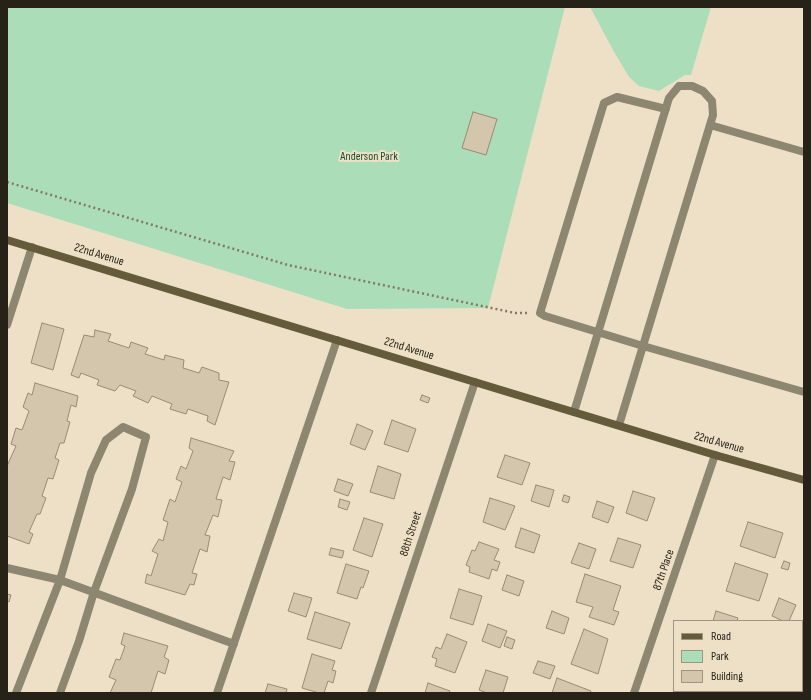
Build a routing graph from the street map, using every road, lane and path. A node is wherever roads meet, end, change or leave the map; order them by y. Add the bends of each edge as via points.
1 (666, 109) junction
2 (710, 125) junction
3 (804, 152) edge
4 (7, 182) edge
5 (7, 240) edge
6 (32, 247) junction
7 (540, 313) junction
8 (7, 325) edge
9 (598, 332) junction
10 (337, 340) junction
11 (643, 346) junction
12 (475, 382) junction
13 (804, 392) edge
14 (574, 412) junction
15 (619, 425) junction
16 (716, 454) junction
17 (804, 480) edge
18 (7, 568) edge
19 (60, 580) junction
20 (94, 592) junction
21 (234, 644) junction
22 (16, 693) edge
23 (60, 693) edge
24 (217, 693) edge
25 (371, 693) edge
26 (634, 693) edge

1 - 2 street via 679,86 692,86 703,90 712,101 713,115
1 - 7 street via 617,97 604,103
1 - 9 street
2 - 3 street
2 - 11 street
4 - 7 path via 288,265 515,313
5 - 6 street, 22nd Avenue
6 - 8 street
6 - 10 street, 22nd Avenue
7 - 9 street
9 - 11 street
9 - 14 street
10 - 12 street, 22nd Avenue
10 - 21 street
11 - 13 street
11 - 15 street
12 - 14 street, 22nd Avenue
12 - 25 street, 88th Street
14 - 15 street, 22nd Avenue
15 - 16 street, 22nd Avenue
16 - 17 street, 22nd Avenue
16 - 26 street, 87th Place
18 - 19 street
19 - 20 street
19 - 20 street via 91,474 106,440 123,426 146,438 132,489
19 - 22 street
20 - 21 street
20 - 23 street
21 - 24 street

